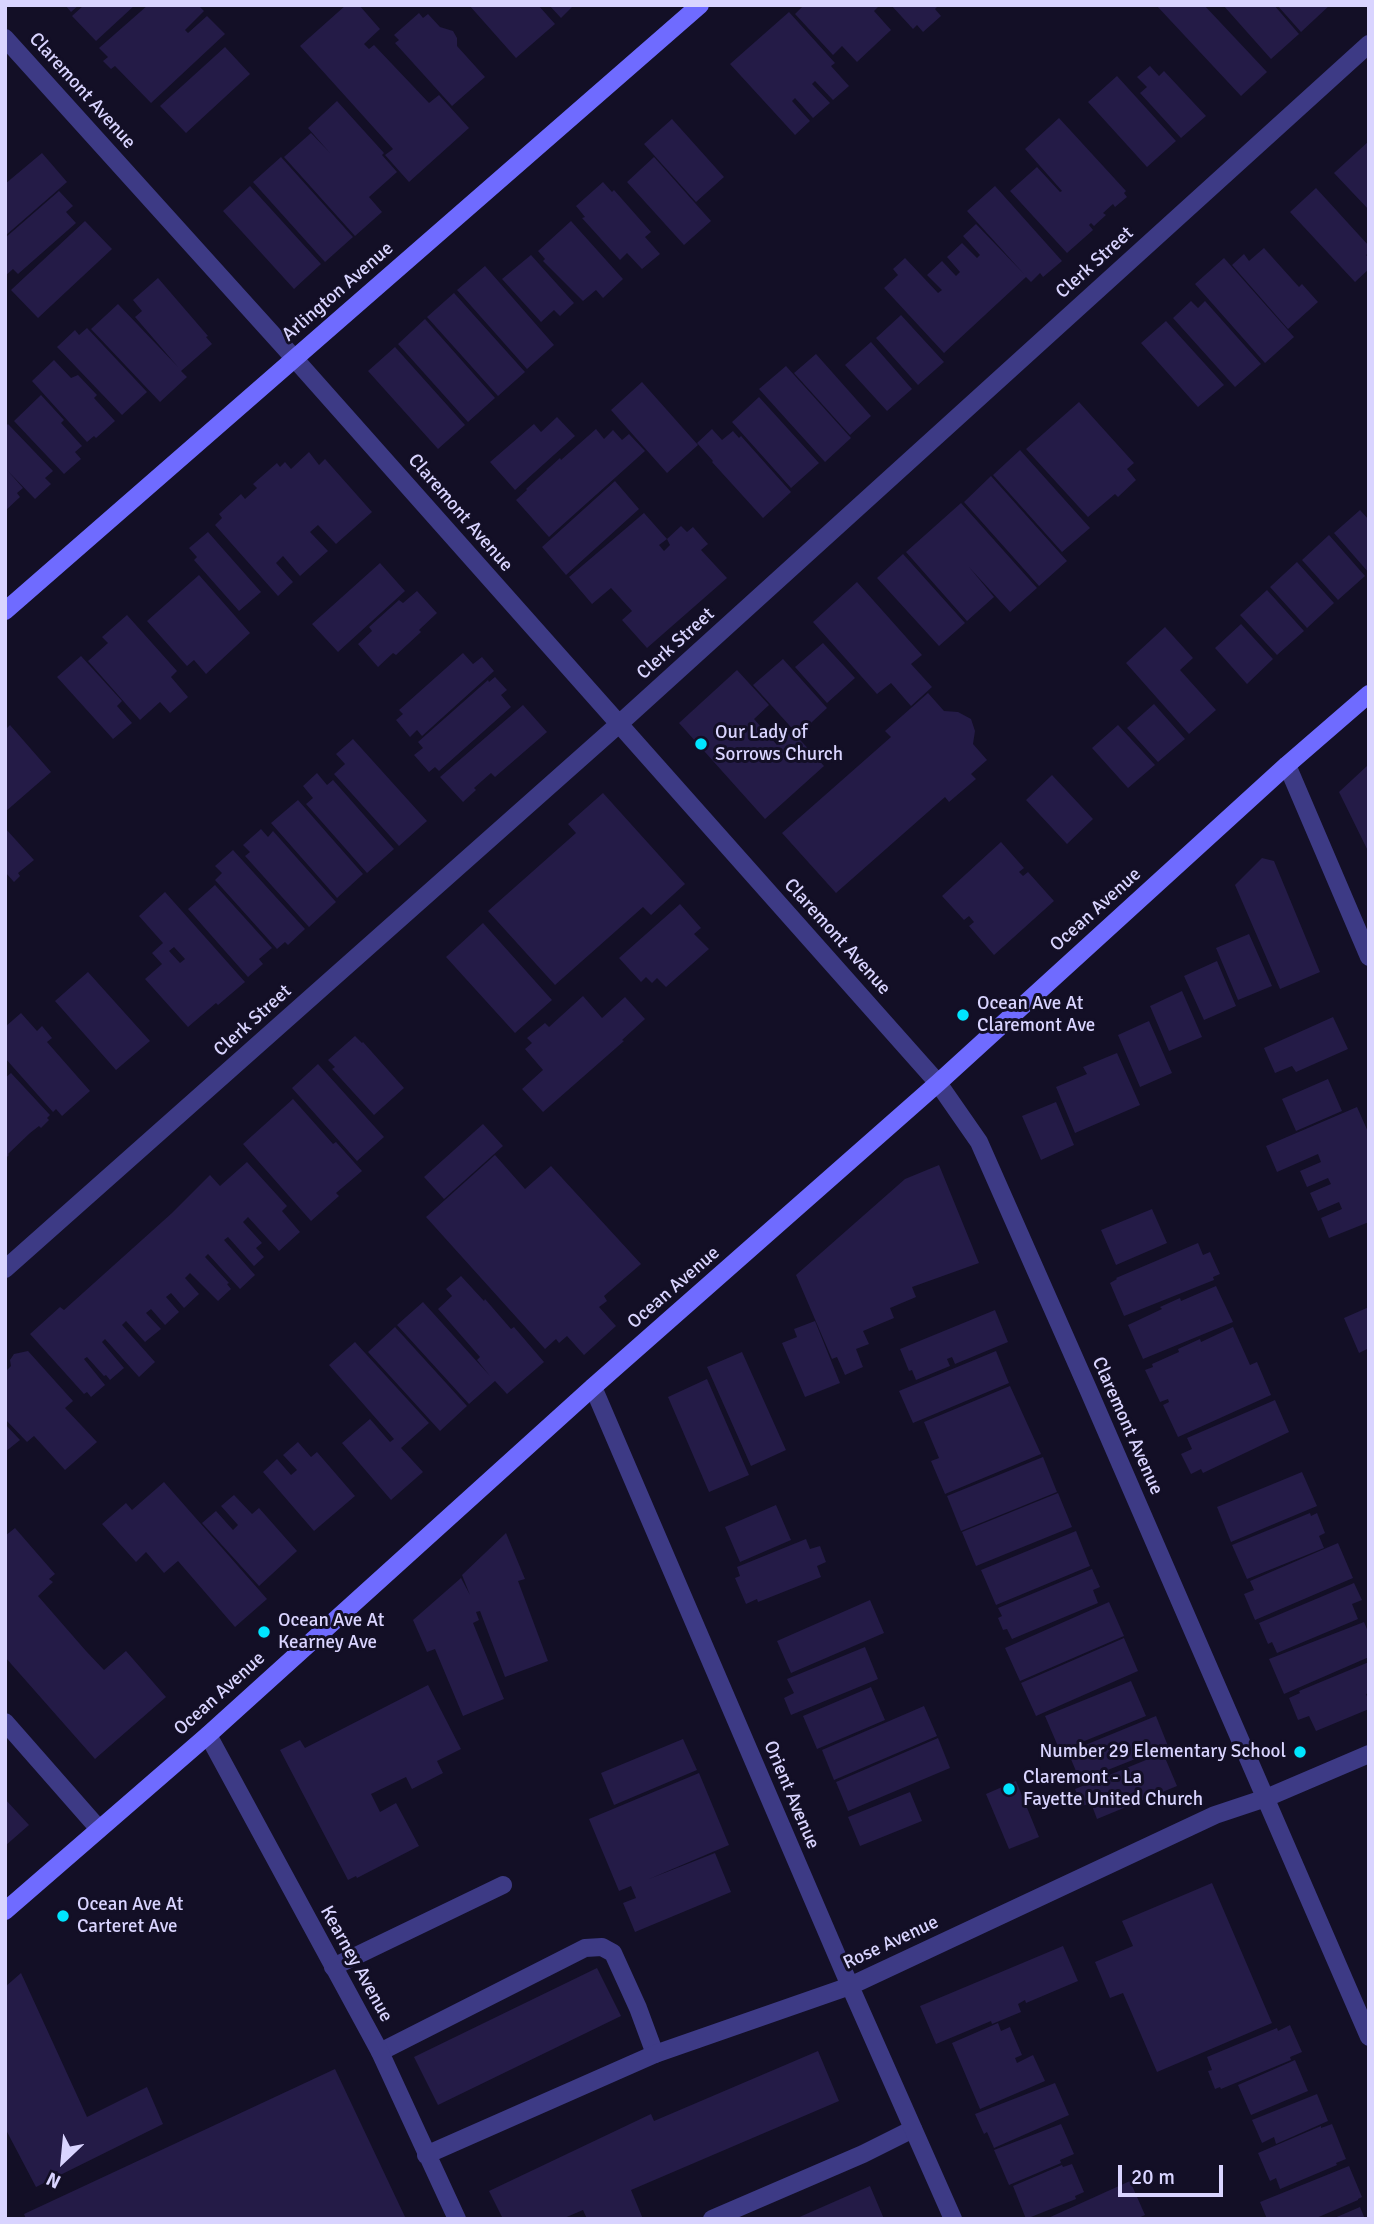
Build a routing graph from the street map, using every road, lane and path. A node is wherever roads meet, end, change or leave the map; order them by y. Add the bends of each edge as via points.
1 (700, 5) edge
2 (5, 38) edge
3 (1369, 44) edge
4 (294, 358) junction
5 (5, 611) edge
6 (1369, 694) edge
7 (619, 724) junction
8 (1287, 765) junction
9 (1369, 957) edge
10 (938, 1083) junction
11 (5, 1269) edge
12 (593, 1387) junction
13 (5, 1722) edge
14 (208, 1735) junction
15 (1369, 1754) edge
16 (1266, 1798) junction
17 (99, 1829) junction
18 (503, 1885) dead end
19 (5, 1911) edge
20 (333, 1967) junction
21 (850, 1986) junction
22 (1369, 2038) edge
23 (380, 2052) junction
24 (655, 2054) junction
25 (913, 2129) junction
26 (426, 2155) junction
27 (457, 2219) edge
28 (712, 2219) edge
29 (953, 2219) edge

1 - 4 street, Arlington Avenue
2 - 4 street, Claremont Avenue
3 - 7 street, Clerk Street
4 - 5 street, Arlington Avenue
4 - 7 street, Claremont Avenue
6 - 8 street, Ocean Avenue
7 - 10 street, Claremont Avenue
7 - 11 street, Clerk Street
8 - 9 street
8 - 10 street, Ocean Avenue
10 - 12 street, Ocean Avenue
10 - 16 street, Claremont Avenue via 979,1142
12 - 14 street, Ocean Avenue
12 - 21 street, Orient Avenue
13 - 17 street
14 - 17 street, Ocean Avenue
14 - 20 street, Kearney Avenue
15 - 16 street, Rose Avenue
16 - 21 street, Rose Avenue via 1215,1815
16 - 22 street, Claremont Avenue
17 - 19 street, Ocean Avenue
18 - 20 street
20 - 23 street, Kearney Avenue
21 - 24 street, Rose Avenue
21 - 25 street, Orient Avenue
23 - 24 street via 584,1948 602,1947 613,1953
23 - 26 street, Kearney Avenue
24 - 26 street, Rose Avenue
25 - 28 street
25 - 29 street, Orient Avenue
26 - 27 street, Kearney Avenue

